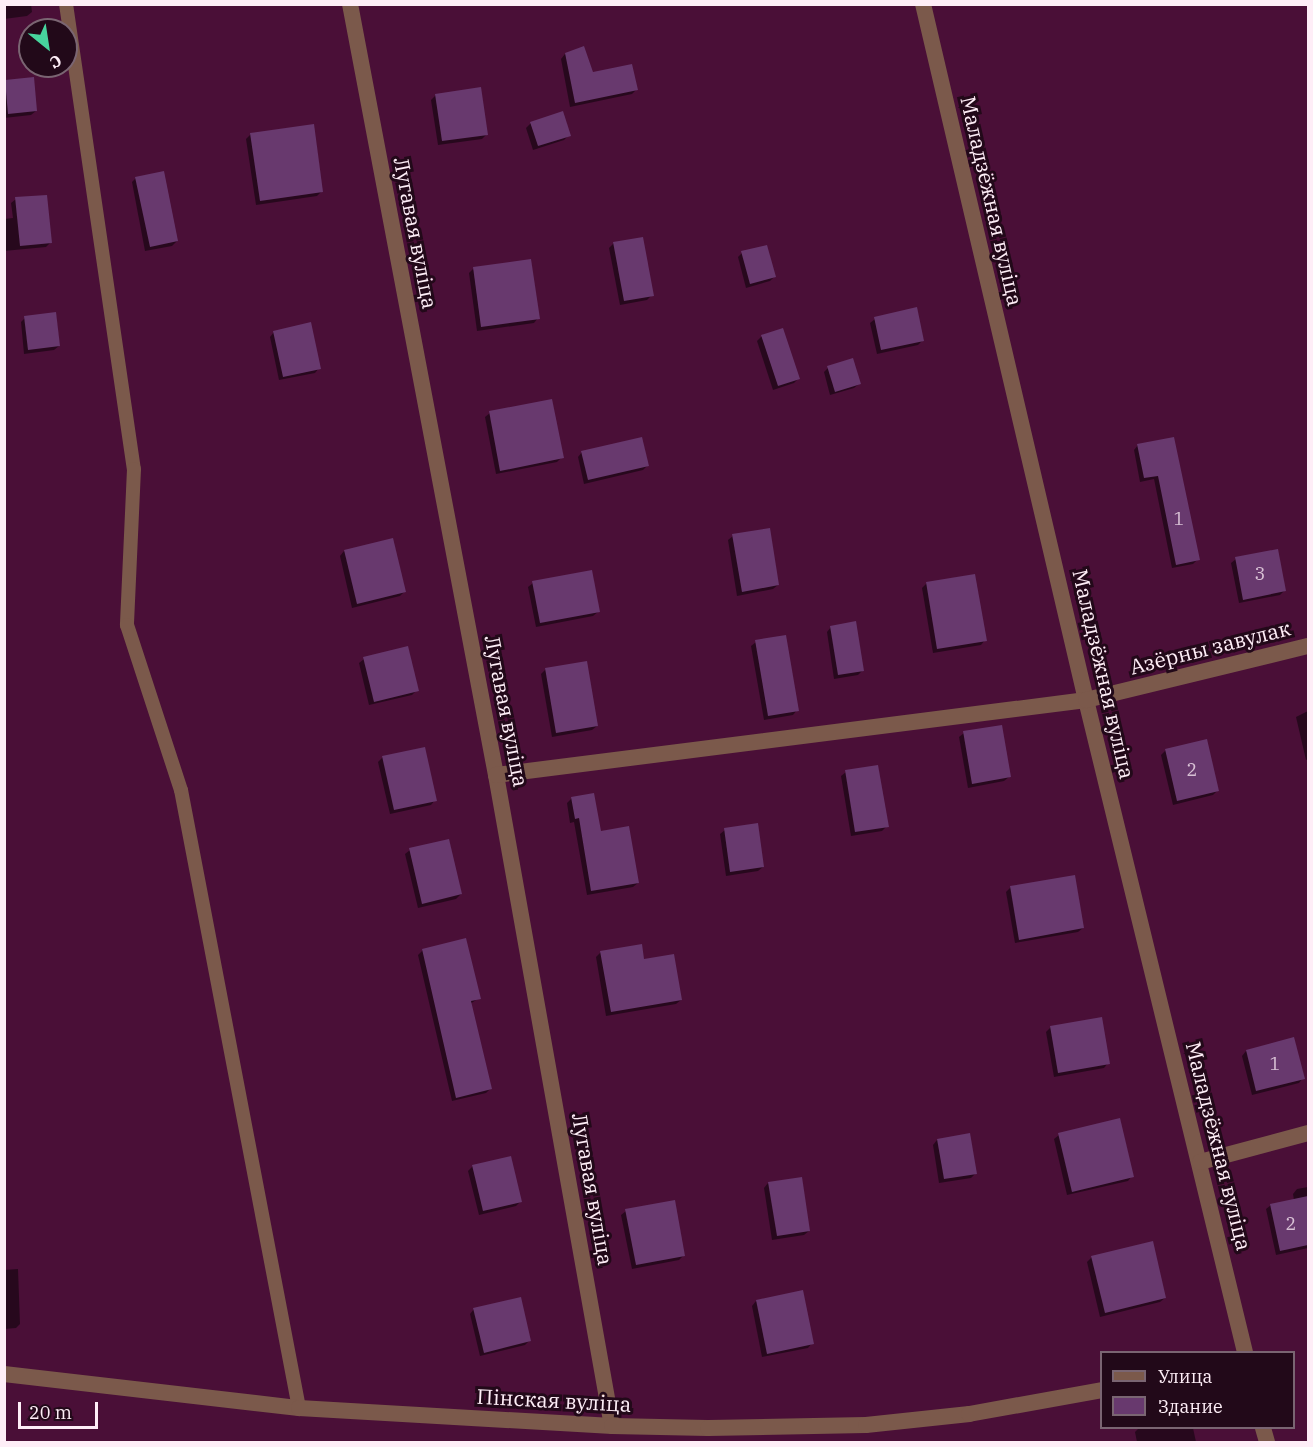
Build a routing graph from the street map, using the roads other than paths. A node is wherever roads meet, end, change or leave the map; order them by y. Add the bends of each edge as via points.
1 (66, 4) edge
2 (350, 4) edge
3 (922, 4) edge
4 (1308, 646) edge
5 (1086, 700) junction
6 (496, 775) junction
7 (1308, 1133) edge
8 (1200, 1162) junction
9 (1245, 1351) edge
10 (4, 1374) edge
11 (1100, 1390) edge
12 (299, 1408) junction
13 (612, 1426) junction
14 (710, 1436) edge

1 - 12 lane via 134,469 127,625 181,790
2 - 6 street, Лугавая вуліца
3 - 5 street, Маладзёжная вуліца
4 - 5 street, Азёрны завулак
5 - 6 street, Азёрны завулак
5 - 8 street, Маладзёжная вуліца
6 - 13 street, Лугавая вуліца
7 - 8 street
8 - 9 street, Маладзёжная вуліца
10 - 12 street, Пінская вуліца
11 - 14 street, Пінская вуліца via 969,1414
12 - 13 street, Пінская вуліца
13 - 14 street, Пінская вуліца

